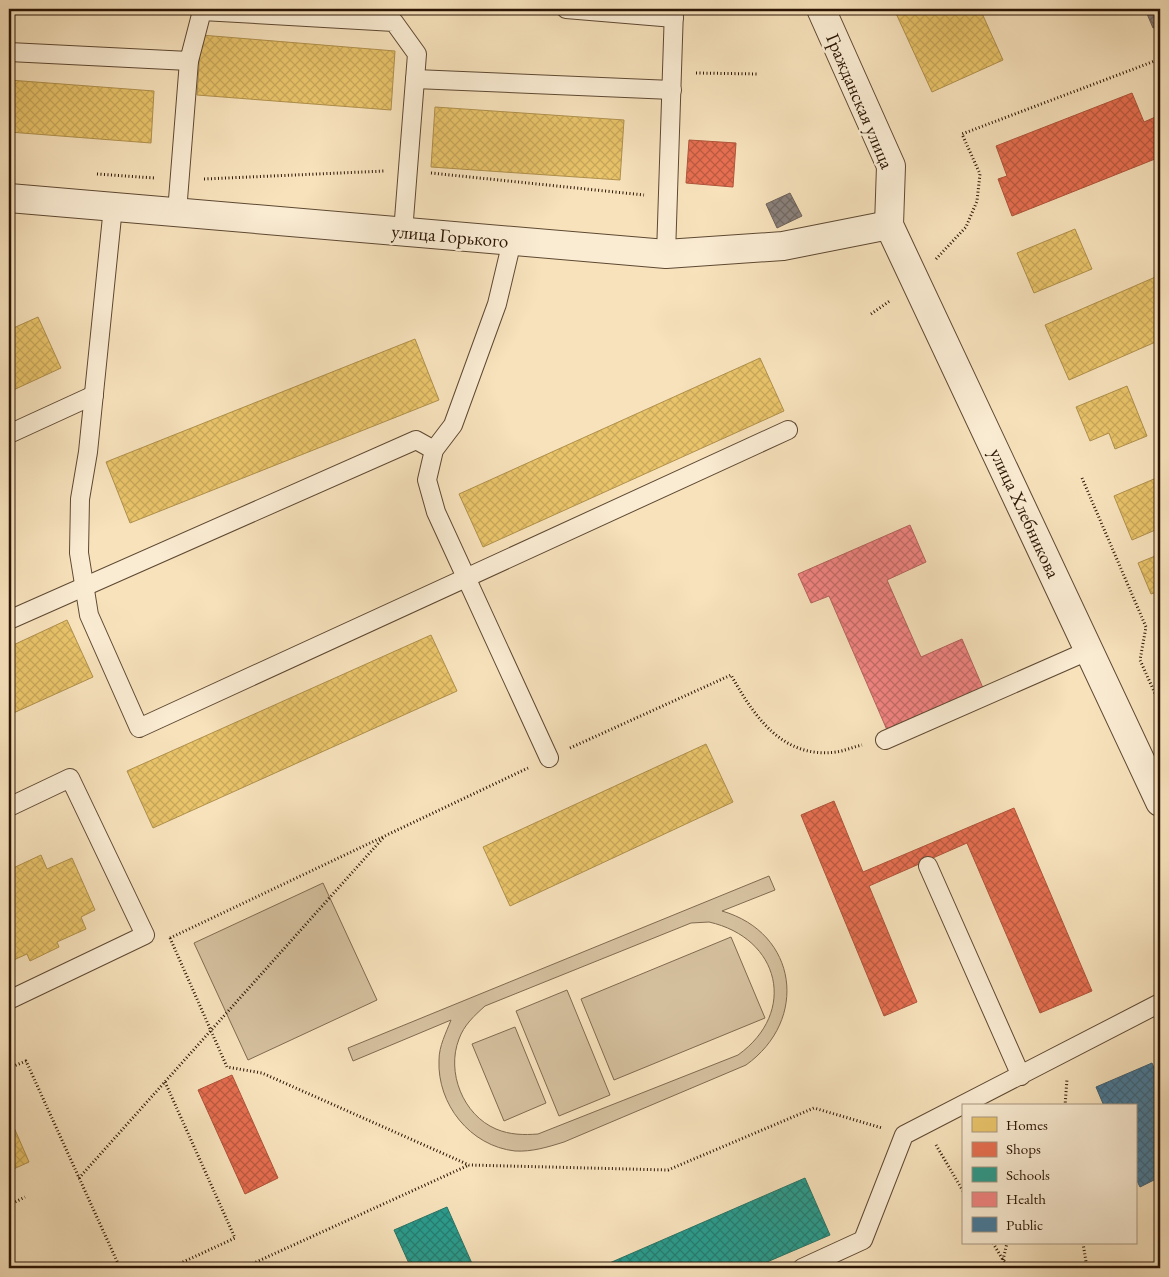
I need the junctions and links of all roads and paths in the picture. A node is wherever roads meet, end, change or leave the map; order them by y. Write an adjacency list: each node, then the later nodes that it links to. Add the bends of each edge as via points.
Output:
1 (566, 9): 4 (lane)
2 (821, 9): 19 (street, Гражданская улица, via 891,166)
3 (203, 10): 5 (lane); 8 (lane)
4 (674, 13): 11 (lane)
5 (361, 14): 10 (lane, via 394,22 417,54)
6 (9, 52): 8 (lane)
7 (1160, 59): 23 (path, via 962,134 980,174 977,201 966,227)
8 (189, 61): 14 (lane)
9 (758, 74): 11 (path)
10 (415, 79): 11 (lane); 12 (lane)
11 (672, 81): 15 (lane)
12 (408, 170): 14 (path); 15 (path); 20 (lane)
13 (94, 174): 14 (path)
14 (179, 180): 18 (lane)
15 (668, 197): 22 (lane)
16 (9, 198): 17 (street, улица Горького)
17 (113, 207): 18 (street, улица Горького); 25 (lane)
18 (177, 212): 20 (street, улица Горького)
19 (889, 225): 22 (street, улица Горького, via 783,246); 23 (street, улица Хлебникова)
20 (403, 232): 21 (street, улица Горького)
21 (512, 241): 22 (street, улица Горького); 28 (lane, via 497,304 453,425)
22 (666, 254)
23 (916, 282): 24 (path); 33 (street, улица Хлебникова)
24 (872, 314)
25 (94, 395): 27 (lane); 31 (lane, via 80,499 78,553)
26 (788, 430): 30 (lane)
27 (9, 434)
28 (434, 450): 30 (lane, via 427,480 436,512); 31 (lane, via 416,440)
29 (1082, 478): 34 (path, via 1146,626 1140,660)
30 (467, 579): 31 (lane, via 139,728 89,615); 36 (lane)
31 (84, 585): 32 (lane)
32 (9, 620)
33 (1090, 650): 35 (lane); 37 (street, улица Хлебникова)
34 (1160, 700)
35 (885, 740): 36 (path, via 835,752 803,750 770,732 749,708 731,676)
36 (549, 758): 39 (path)
37 (1160, 802)
38 (9, 807): 41 (lane, via 70,778)
39 (385, 836): 42 (path); 45 (path)
40 (928, 866): 47 (lane)
41 (145, 935): 42 (path); 43 (lane)
42 (170, 938): 45 (path)
43 (9, 1000)
44 (1160, 1003): 47 (lane)
45 (210, 1031): 48 (path); 53 (path, via 226,1067 262,1073)
46 (9, 1068): 54 (path, via 26,1061)
47 (1021, 1076): 49 (lane)
48 (165, 1082): 54 (path); 63 (path, via 235,1238)
49 (966, 1104)
50 (962, 1106): 51 (lane)
51 (924, 1125): 52 (lane); 55 (path)
52 (904, 1135): 53 (path, via 814,1108 668,1170); 65 (lane, via 863,1240)
53 (469, 1164): 64 (path)
54 (79, 1178): 62 (path)
55 (962, 1189)
56 (25, 1198): 57 (path)
57 (9, 1205)
58 (994, 1244): 61 (path)
59 (1007, 1244): 61 (path)
60 (1083, 1244): 67 (path)
61 (1003, 1260): 66 (path)
62 (120, 1268)
63 (170, 1268)
64 (243, 1268)
65 (802, 1268)
66 (1012, 1268)
67 (1087, 1268)

